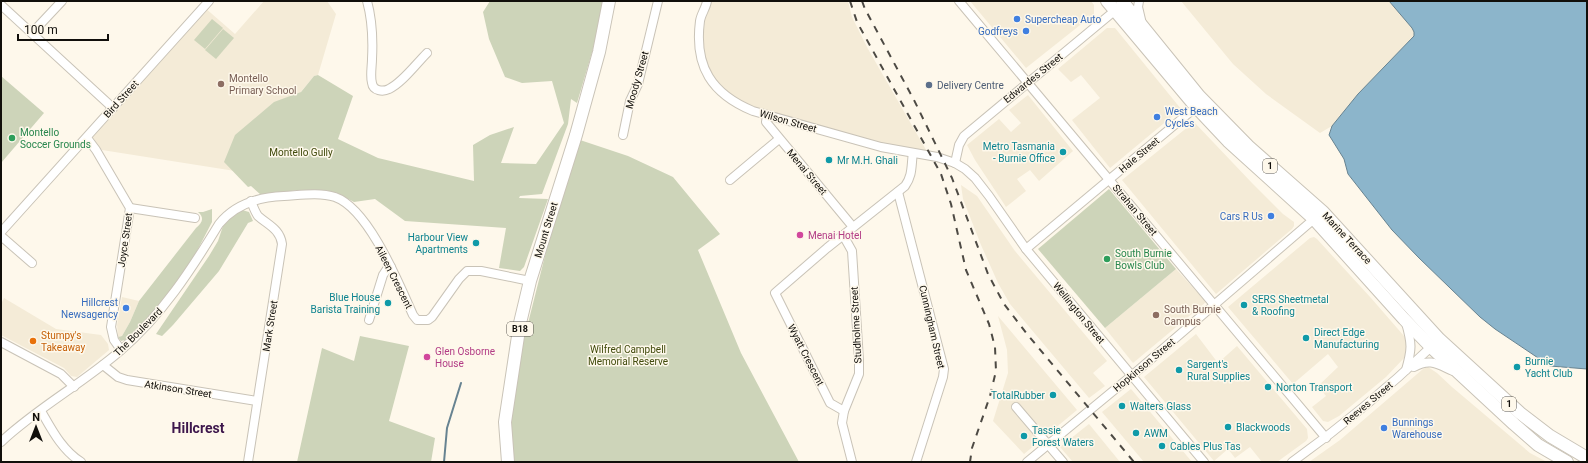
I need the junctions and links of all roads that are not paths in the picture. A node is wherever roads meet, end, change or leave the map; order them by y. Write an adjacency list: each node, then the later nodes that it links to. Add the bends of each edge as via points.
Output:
1 (62, 1): 12 (street)
2 (209, 1): 16 (street, Bird Street)
3 (367, 1): 13 (street, via 372,40 372,84 376,89 381,91 397,84)
4 (609, 1): 37 (highway, Mount Street / B18, via 599,52 580,120)
5 (658, 1): 18 (street, Moody Street)
6 (707, 1): 17 (street, Wilson Street, via 701,19 699,42 701,58 709,77 717,89 732,101)
7 (959, 1): 14 (street, Strahan Street)
8 (1139, 1): 11 (street)
9 (1119, 3): 11 (highway, Marine Terrace / 1); 14 (street, Edwardes Street); 15 (highway, Marine Terrace / 1)
10 (1, 5): 12 (street)
11 (1143, 28): 42 (highway, Marine Terrace / 1, via 1199,96 1248,146 1323,212)
12 (32, 33): 16 (street)
13 (427, 53)
14 (1028, 82): 22 (street, Edwardes Street, via 964,136); 24 (street, Strahan Street)
15 (1196, 107): 24 (street, Hale Street); 29 (highway, Marine Terrace / 1, via 1228,141)
16 (113, 108): 19 (street, Bird Street)
17 (767, 115): 20 (street, Menai Street, via 766,122); 21 (street, Wilson Street, via 862,143)
18 (623, 135)
19 (86, 138): 27 (street, Joyce Street, via 96,150); 31 (street, Bird Street)
20 (779, 139): 23 (street); 30 (street, Menai Street)
21 (913, 153): 22 (street, Wilson Street); 25 (street, via 910,179)
22 (955, 163): 34 (street, Wellington Street, via 975,178)
23 (730, 180)
24 (1110, 180): 34 (street, Hale Street); 38 (street, Strahan Street)
25 (898, 192): 30 (street); 61 (street, Cunningham Street, via 944,369)
26 (251, 201): 36 (street, Aileen Crescent, via 314,194 337,198 355,211); 43 (street, The Boulevard, via 225,217 160,311); 49 (street, Mark Street, via 257,214 278,232 282,244)
27 (130, 208): 28 (street); 43 (street, Joyce Street, via 111,327 114,340)
28 (195, 218)
29 (1314, 219): 38 (street, Hopkinson Street); 39 (highway, Marine Terrace / 1)
30 (853, 227): 32 (street)
31 (1, 232)
32 (843, 235): 52 (street, Studholme Street, via 852,251 859,360 859,374); 52 (street, Wyatt Crescent, via 775,293 830,403)
33 (1, 236): 35 (street)
34 (1026, 249): 47 (street, Wellington Street)
35 (32, 263)
36 (391, 267): 37 (street, Aileen Crescent, via 413,315 417,320 423,321 432,317 467,271 481,271); 40 (street, via 383,275)
37 (530, 281): 59 (highway, Mount Street / B18, via 520,323 506,422)
38 (1215, 305): 47 (street, Hopkinson Street); 53 (street, Strahan Street)
39 (1404, 319): 42 (highway, Marine Terrace / 1); 45 (street, via 1411,341)
40 (370, 320)
41 (1, 342): 48 (street, via 61,374)
42 (1435, 343): 45 (street, Reeves Street); 46 (highway, Marine Terrace / 1); 56 (highway, Marine Terrace / 1, via 1550,436)
43 (121, 350): 44 (street, The Boulevard)
44 (103, 365): 48 (street, The Boulevard); 49 (street, Atkinson Street, via 118,377 128,380)
45 (1406, 371): 46 (street, via 1423,362 1430,362); 53 (street, Reeves Street)
46 (1458, 373): 66 (highway, Marine Terrace / 1, via 1533,441)
47 (1131, 376): 55 (street, Hopkinson Street); 64 (street, Wellington Street)
48 (74, 387): 51 (street, The Boulevard)
49 (258, 401): 58 (street, Mark Street)
50 (1016, 407): 55 (street)
51 (41, 411): 54 (street, The Boulevard); 57 (street, via 59,441)
52 (844, 411): 60 (street, Studholme Street, via 842,423)
53 (1326, 438): 65 (street, Reeves Street)
54 (1, 442)
55 (1049, 444): 62 (street, Hopkinson Street); 63 (street)
56 (1587, 458)
57 (81, 462)
58 (248, 462)
59 (508, 462)
60 (852, 462)
61 (916, 462)
62 (1027, 462)
63 (1063, 462)
64 (1204, 462)
65 (1292, 462)
66 (1567, 462)

